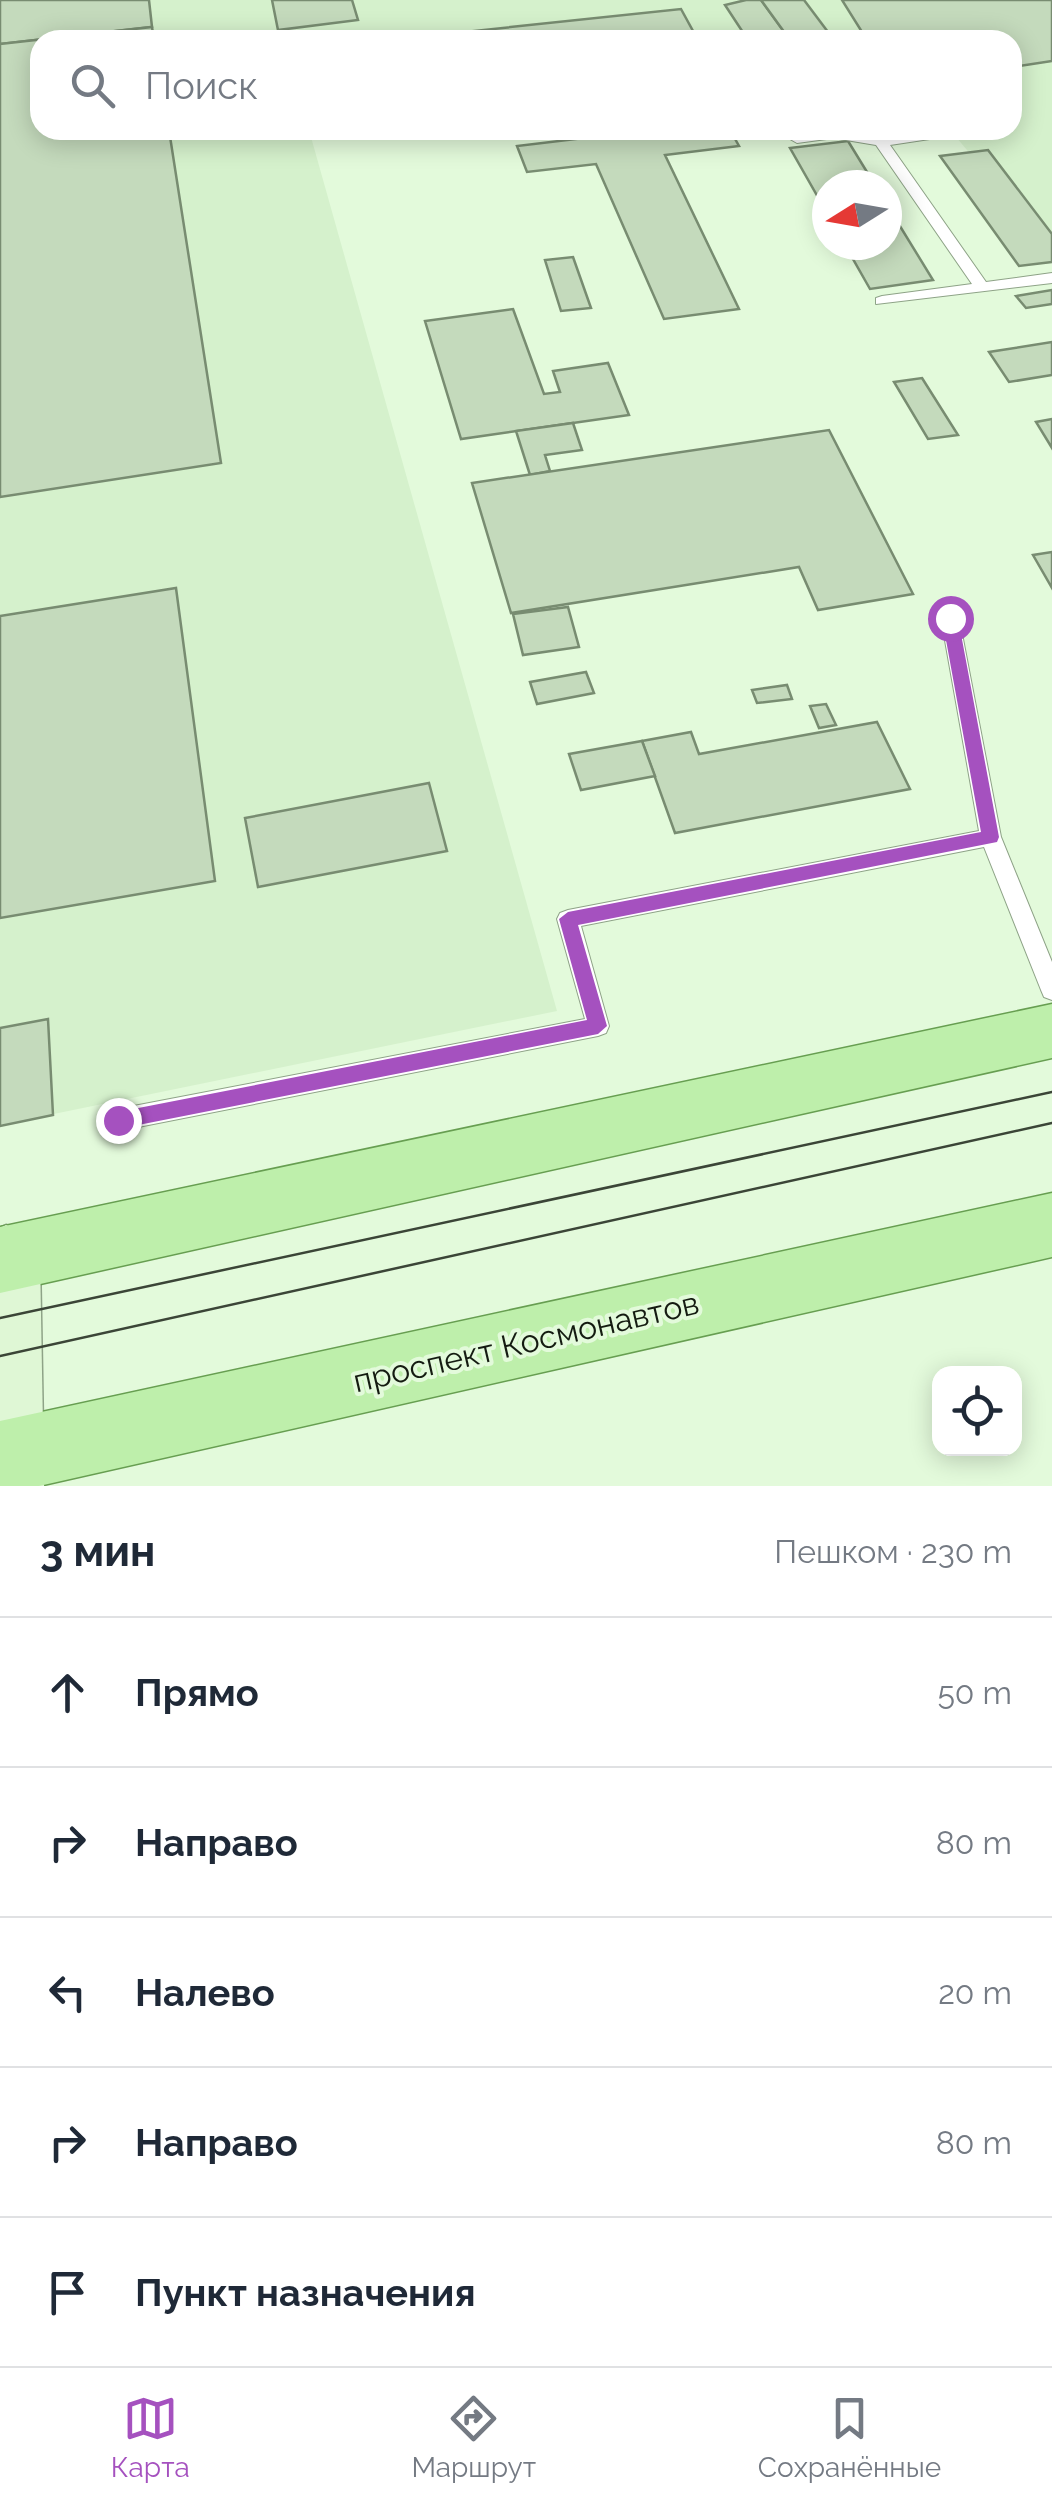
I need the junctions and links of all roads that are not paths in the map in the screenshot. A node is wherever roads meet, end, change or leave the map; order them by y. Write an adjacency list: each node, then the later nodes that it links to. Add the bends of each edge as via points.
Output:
1 (870, 140): 3 (lane)
2 (896, 140): 3 (lane)
3 (882, 142): 5 (lane)
4 (1052, 278): 5 (lane)
5 (982, 288): 6 (lane)
6 (882, 302)
7 (950, 618): 8 (lane)
8 (990, 837): 9 (lane); 11 (lane, via 568,919 598,1026)
9 (1052, 990)
10 (1052, 1031): 13 (main road)
11 (118, 1120)
12 (1052, 1225): 14 (main road, проспект Космонавтов)
13 (3, 1259): 14 (street)
14 (4, 1467)

